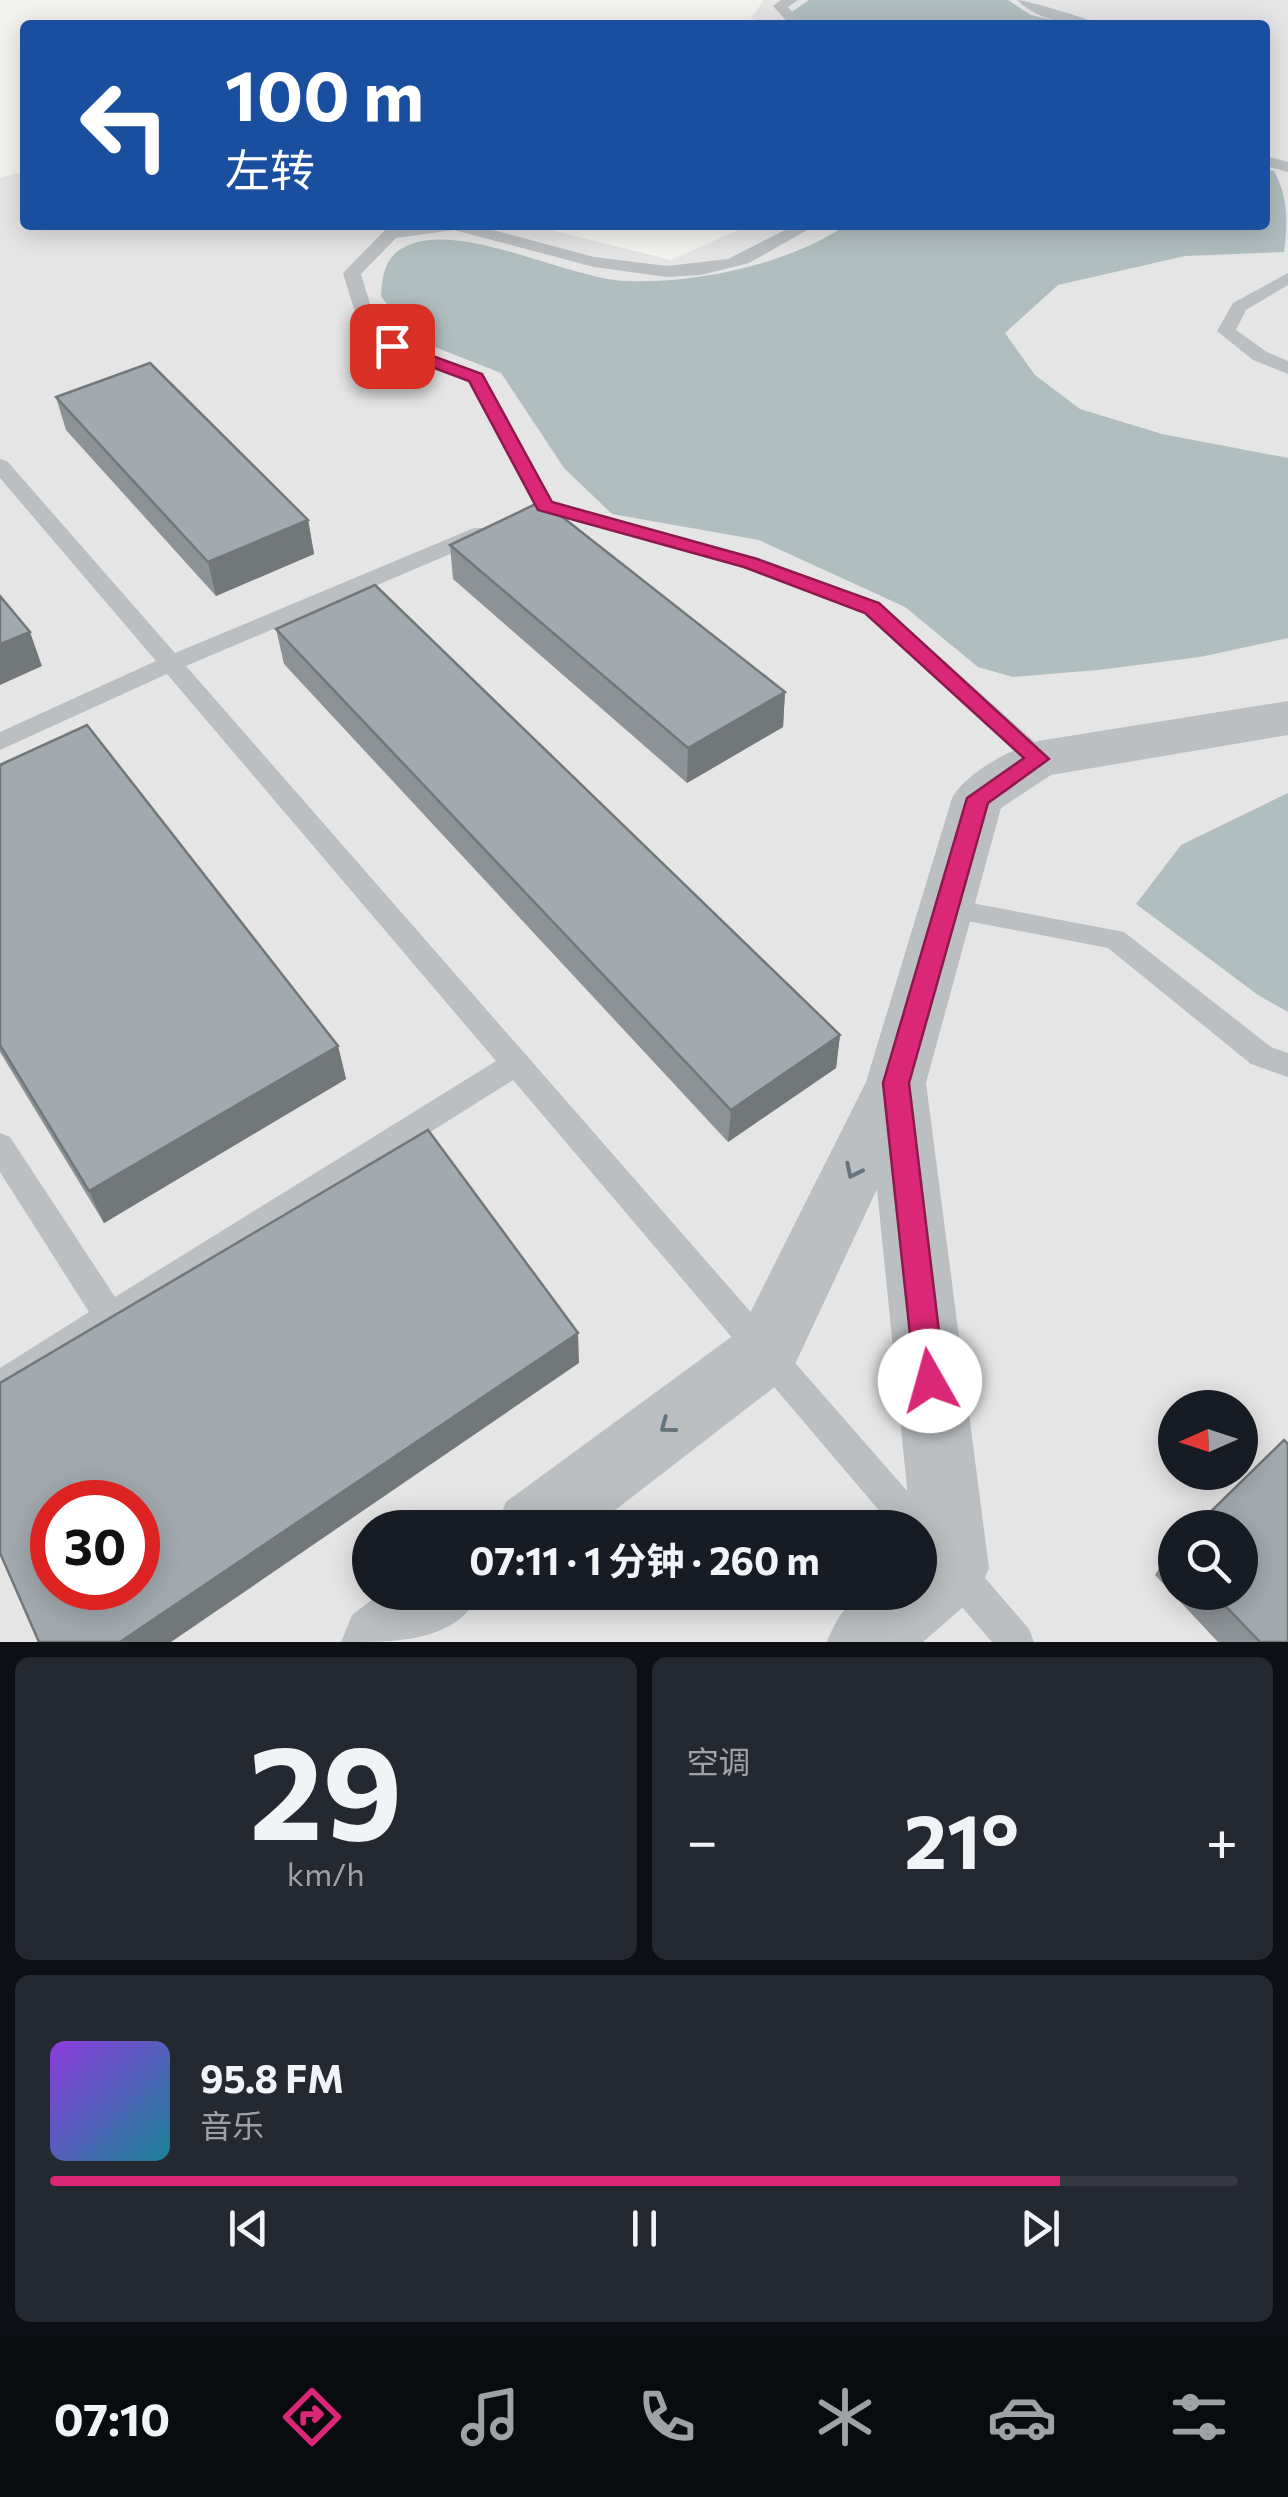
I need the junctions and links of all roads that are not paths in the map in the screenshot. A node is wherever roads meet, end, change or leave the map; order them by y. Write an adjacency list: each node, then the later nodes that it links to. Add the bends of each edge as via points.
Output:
1 (791, 0): 3 (lane, via 780,6)
2 (1024, 0): 4 (lane, via 1042,13)
3 (792, 20)
4 (1072, 20)
5 (418, 230): 11 (lane, via 390,234 352,273 368,322 392,346 476,378)
6 (473, 230): 7 (lane, via 629,270 732,263)
7 (798, 230)
8 (1288, 278): 9 (lane, via 1239,307 1226,331)
9 (1288, 368)
10 (0, 465): 12 (lane)
11 (527, 514): 12 (lane); 15 (lane, via 750,563 872,608)
12 (172, 663): 14 (lane); 17 (lane)
13 (1288, 718): 15 (street)
14 (0, 742)
15 (1038, 759): 16 (street, via 978,798)
16 (946, 908): 18 (lane, via 1114,939 1261,1056); 19 (street)
17 (516, 1063): 21 (lane); 22 (lane)
18 (1288, 1065)
19 (896, 1083): 22 (street, one-way to 22); 26 (street)
20 (0, 1146): 21 (lane)
21 (110, 1317): 23 (lane)
22 (766, 1352): 24 (street, one-way to 24); 25 (lane)
23 (0, 1386)
24 (556, 1510)
25 (902, 1510)
26 (928, 1510)
27 (937, 1550): 32 (lane)
28 (421, 1610): 30 (street)
29 (886, 1610): 31 (street)
30 (379, 1642)
31 (865, 1642)
32 (1016, 1642)

